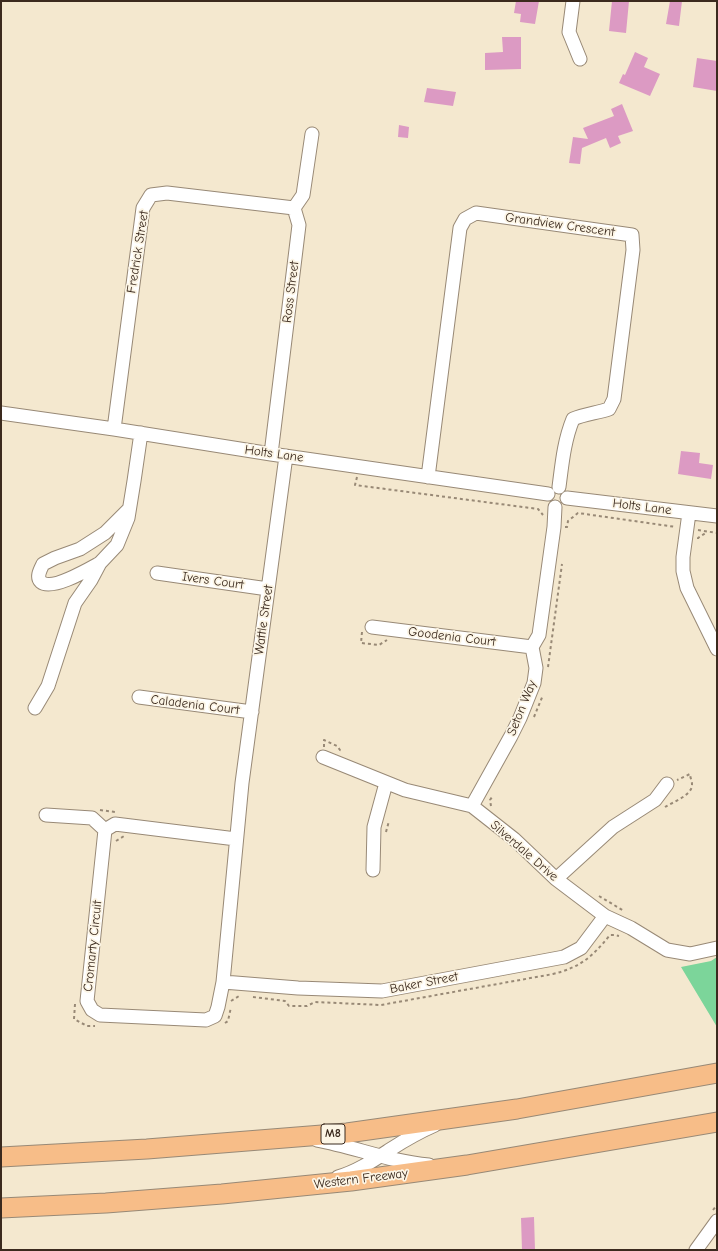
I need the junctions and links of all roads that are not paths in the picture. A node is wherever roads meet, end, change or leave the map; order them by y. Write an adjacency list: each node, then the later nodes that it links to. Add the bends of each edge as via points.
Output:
1 (573, 1): 2 (street, via 570,32)
2 (580, 59)
3 (312, 134): 4 (street, via 303,195)
4 (294, 208): 6 (street, Fredrick Street, via 167,193 151,195 143,208); 8 (street, Ross Street, via 299,225)
5 (1, 413): 6 (street, Holts Lane)
6 (114, 429): 7 (street, Holts Lane)
7 (140, 433): 8 (street, Holts Lane); 12 (street)
8 (272, 454): 9 (street, Holts Lane)
9 (286, 456): 10 (street, Holts Lane); 17 (street, Wattle Street)
10 (428, 476): 11 (street, Holts Lane); 11 (street, Grandview Crescent, via 460,228 465,219 476,213 632,235 633,250 614,399 609,409 572,419 563,454)
11 (558, 493): 13 (street, Holts Lane); 19 (street, via 565,504 555,507 539,635)
12 (130, 509): 15 (street, via 117,545); 15 (street, via 105,533 80,549 42,564 38,576 46,585 54,584)
13 (689, 513): 14 (street, Holts Lane); 20 (street, via 683,571 687,588)
14 (717, 516)
15 (100, 563): 22 (street, via 75,602 48,686)
16 (157, 573): 17 (street, Ivers Court)
17 (268, 589): 23 (street, Wattle Street)
18 (372, 627): 19 (street, Goodenia Court)
19 (532, 647): 28 (street, Seton Way, via 536,668 534,683 514,730)
20 (717, 649)
21 (139, 697): 23 (street, Caladenia Court)
22 (34, 708)
23 (252, 712): 25 (street, Wattle Street)
24 (324, 757): 26 (street, Silverdale Drive)
25 (242, 783): 31 (street, Cromarty Circuit)
26 (386, 783): 28 (street, Silverdale Drive); 32 (street, via 374,828)
27 (667, 784): 33 (street, via 655,800 612,827)
28 (472, 806): 33 (street, Silverdale Drive, via 514,839)
29 (46, 815): 30 (street, via 92,818)
30 (105, 835): 31 (street, via 115,824); 36 (street, Cromarty Circuit, via 87,1001 92,1010 100,1015 206,1020 215,1016)
31 (236, 839): 36 (street, Cromarty Circuit)
32 (373, 870)
33 (556, 878): 34 (street, Silverdale Drive)
34 (605, 916): 35 (street, Silverdale Drive, via 667,950 690,954); 36 (street, Baker Street, via 582,948 564,957 382,991)
35 (717, 948)
36 (223, 982)
37 (717, 1073): 38 (highway, M8, via 517,1109)
38 (449, 1118): 40 (highway, M8, via 347,1133); 41 (street, via 415,1134)
39 (717, 1122): 43 (highway, Western Freeway)
40 (298, 1137): 41 (street); 42 (highway, M8, via 147,1149)
41 (381, 1155): 43 (street, via 416,1164); 44 (street, via 362,1168)
42 (1, 1156)
43 (454, 1167): 44 (highway, Western Freeway)
44 (309, 1185): 45 (highway, Western Freeway, via 106,1203)
45 (1, 1208)
46 (717, 1221): 47 (street)
47 (696, 1250)

